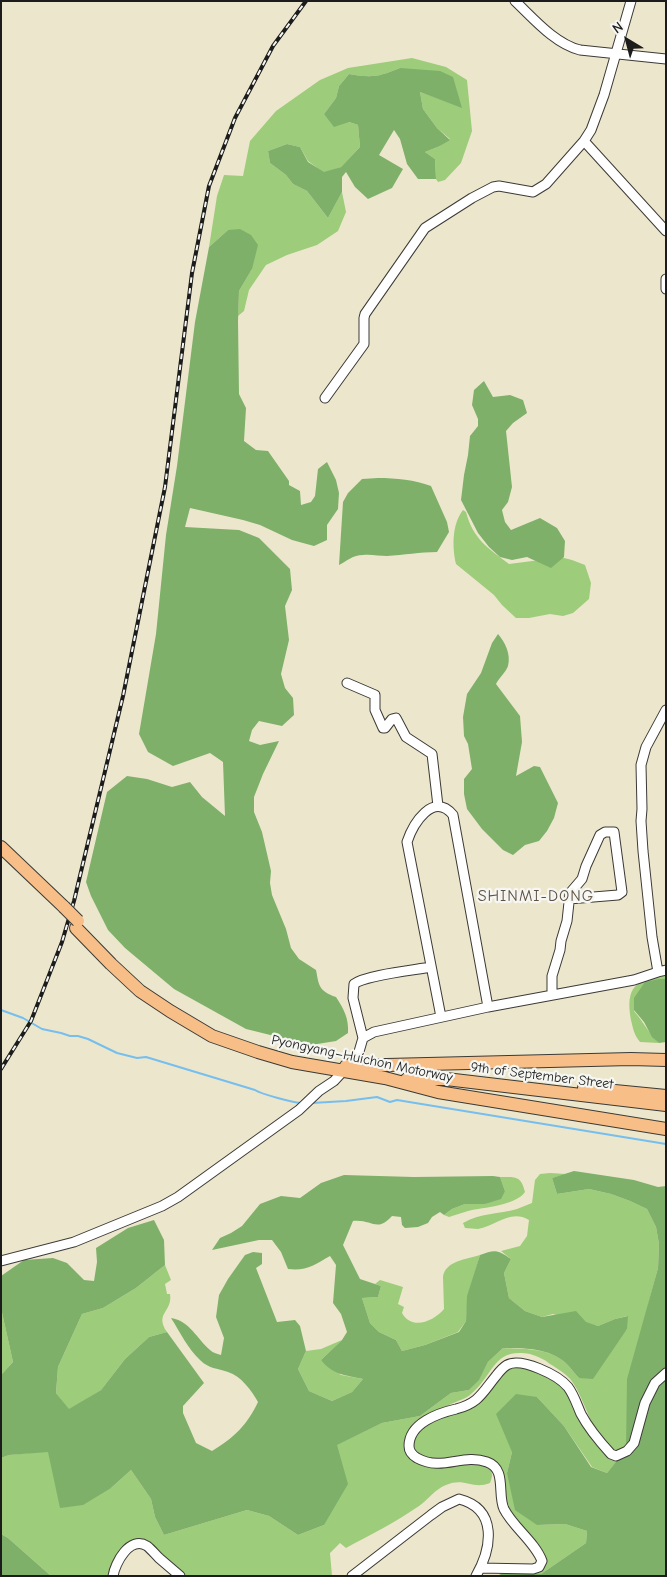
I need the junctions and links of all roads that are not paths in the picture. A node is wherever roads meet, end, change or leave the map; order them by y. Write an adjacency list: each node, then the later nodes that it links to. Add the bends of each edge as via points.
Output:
1 (515, 1): 3 (street, via 571,48)
2 (631, 1): 3 (street)
3 (615, 54): 4 (street); 5 (street, via 604,95)
4 (666, 60)
5 (584, 141): 6 (street); 9 (street, via 539,189 528,192 493,187 425,228 365,314 364,344)
6 (666, 231)
7 (666, 279): 8 (street)
8 (666, 289)
9 (324, 398)
10 (347, 683): 12 (street, via 375,695 375,710 383,728 396,718 406,737 432,754)
11 (666, 710): 18 (street, via 646,747 641,771 643,852 652,937)
12 (438, 806): 17 (street, via 421,816 407,842); 20 (street, via 448,809 453,815)
13 (1, 847): 16 (highway, Pyongyang–Huichon Motorway)
14 (1, 855): 16 (highway, Pyongyang–Huichon Motorway)
15 (569, 899): 15 (street, via 622,892 614,832 600,835 582,879); 19 (street, via 568,921 552,976)
16 (62, 910): 25 (highway, Pyongyang–Huichon Motorway, bridge, via 141,983 207,1026 280,1052)
17 (431, 968): 21 (street); 22 (street, via 368,978 354,984 353,998)
18 (662, 971): 19 (street, via 634,980)
19 (552, 995): 20 (street)
20 (488, 1007): 21 (street)
21 (441, 1017): 22 (street, via 386,1028)
22 (363, 1038): 25 (street, via 358,1055)
23 (666, 1060): 24 (highway, Pyongyang–Huichon Motorway)
24 (389, 1065): 25 (highway, Pyongyang–Huichon Motorway); 27 (highway, 9th of September Street)
25 (345, 1069): 26 (highway, Pyongyang–Huichon Motorway); 30 (street, via 299,1110 162,1206 74,1242)
26 (385, 1078): 28 (highway, 9th of September Street, via 446,1080); 29 (highway, Pyongyang–Huichon Motorway, via 438,1092)
27 (666, 1096)
28 (666, 1105)
29 (666, 1129)
30 (1, 1261)
31 (666, 1373): 32 (street, via 655,1383 645,1402 634,1443 616,1456 587,1424 566,1385 541,1369 518,1363 500,1370 469,1405 438,1414 419,1426 409,1444 410,1451 421,1460 430,1464 478,1460 493,1464 502,1484 504,1508 542,1561 533,1569)
32 (478, 1572): 35 (street, via 489,1539 486,1521 475,1506 459,1499 436,1511)
33 (113, 1576): 34 (street, via 114,1567 125,1551 141,1544)
34 (180, 1576)
35 (352, 1576)

